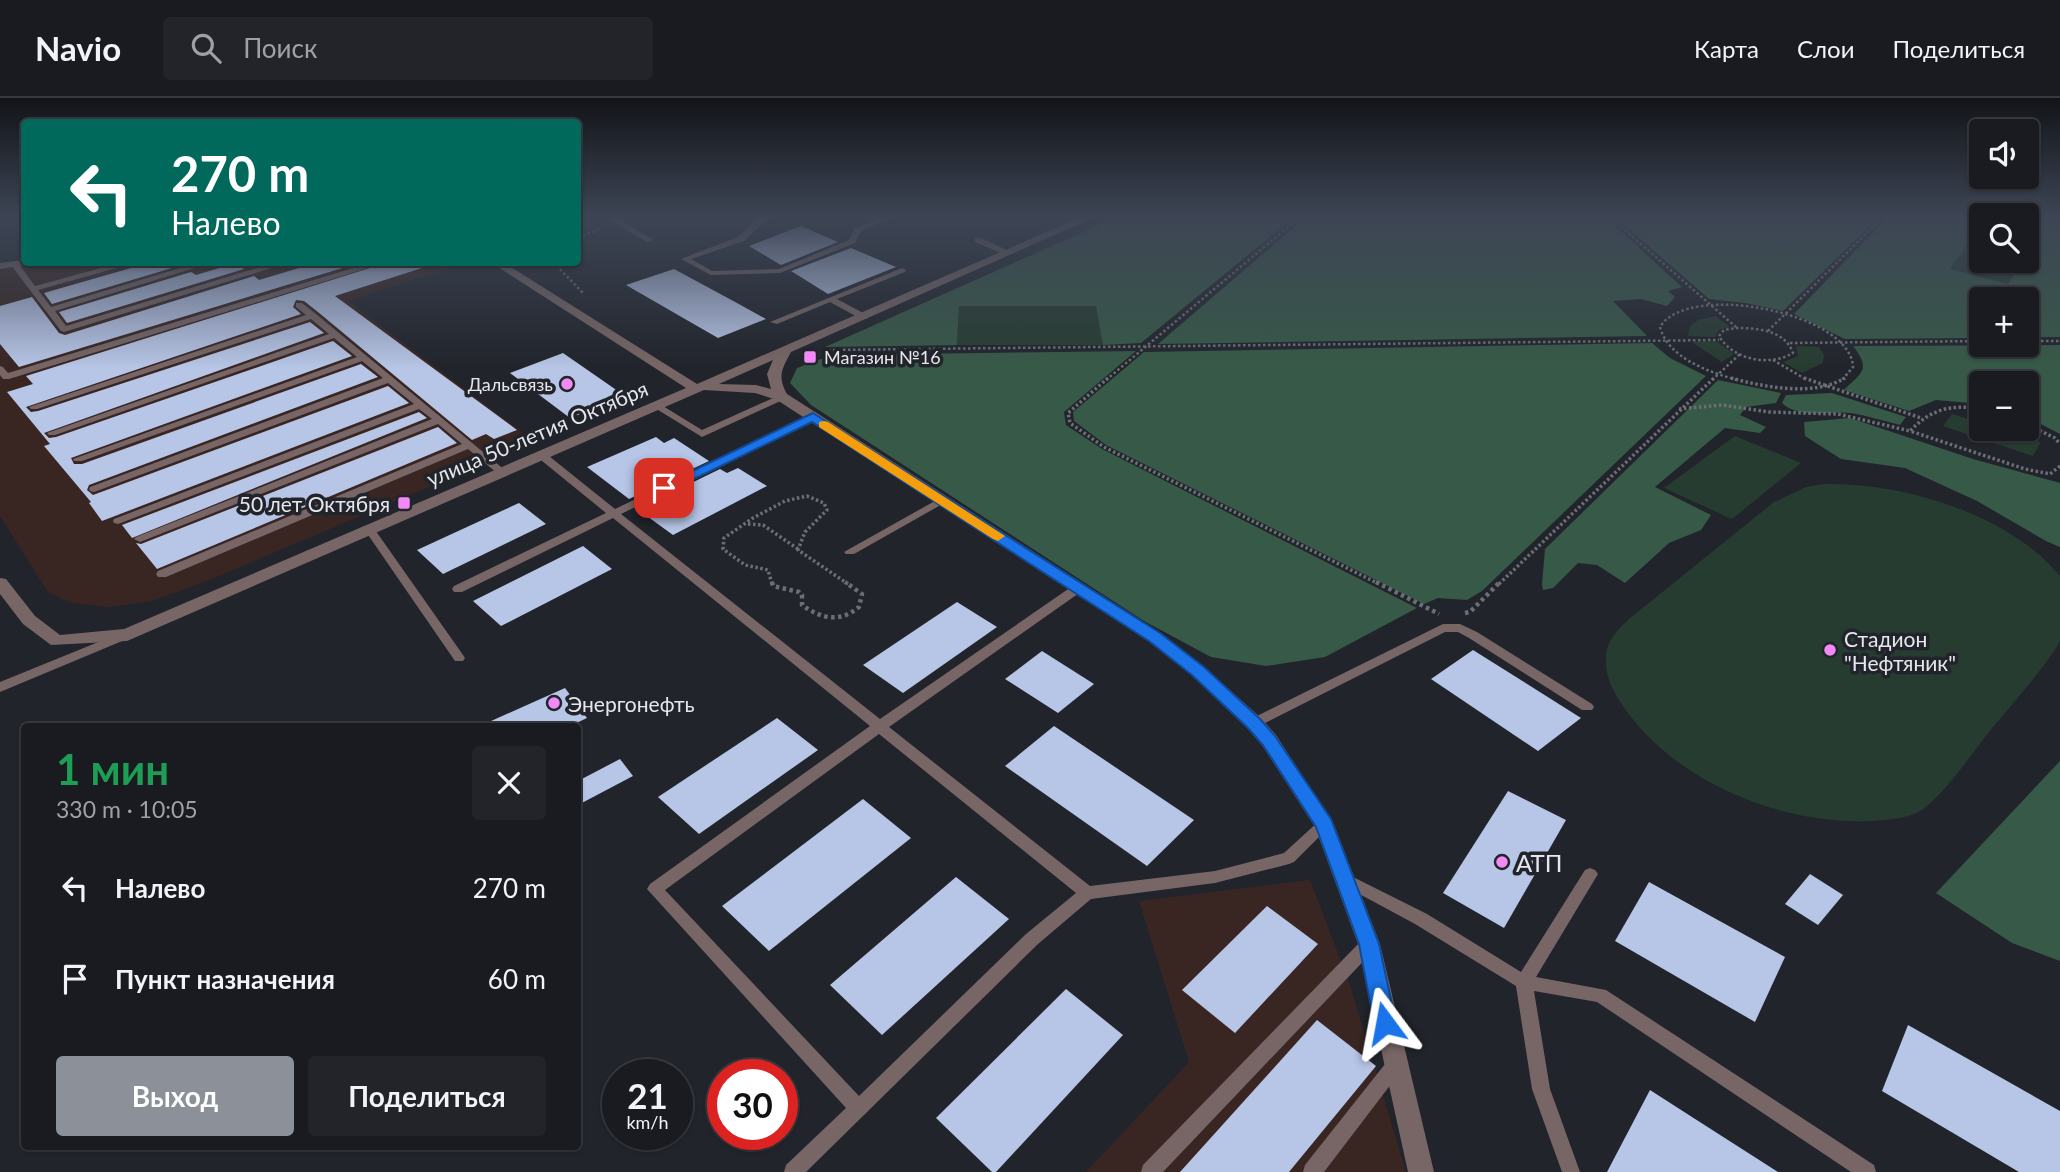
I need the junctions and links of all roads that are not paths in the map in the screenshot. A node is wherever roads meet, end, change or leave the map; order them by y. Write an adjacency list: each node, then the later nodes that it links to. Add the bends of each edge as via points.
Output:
1 (17, 267): 11 (lane)
2 (115, 267): 11 (lane)
3 (193, 267): 14 (lane)
4 (270, 267): 14 (lane, via 64,329)
5 (366, 267): 21 (lane, via 6,377)
6 (503, 267): 23 (street)
7 (700, 267): 8 (lane, via 711,273)
8 (790, 267)
9 (977, 267): 16 (street, улица 50-летия Октября)
10 (902, 270): 12 (lane)
11 (33, 289): 14 (lane)
12 (830, 299): 16 (lane); 17 (lane)
13 (299, 305): 15 (lane)
14 (50, 310)
15 (313, 316): 18 (lane); 27 (lane)
16 (864, 317): 19 (street, улица 50-летия Октября)
17 (774, 322)
18 (336, 335): 20 (lane); 30 (lane)
19 (785, 353): 23 (street, улица 50-летия Октября); 24 (street, via 774,366 772,381)
20 (363, 358): 22 (lane); 33 (lane)
21 (0, 369)
22 (389, 379): 25 (lane); 35 (lane)
23 (695, 388): 24 (street, via 743,388); 26 (street, улица 50-летия Октября)
24 (782, 397): 26 (lane, via 702,434); 28 (street)
25 (420, 405): 29 (lane); 38 (lane)
26 (655, 405): 32 (street, улица 50-летия Октября)
27 (34, 407)
28 (813, 417): 36 (street); 37 (lane)
29 (439, 420): 31 (lane); 40 (lane)
30 (52, 433)
31 (469, 445): 34 (lane); 42 (lane)
32 (540, 454): 34 (street, улица 50-летия Октября); 37 (lane)
33 (78, 459)
34 (500, 471): 39 (street, улица 50-летия Октября)
35 (94, 489)
36 (942, 500): 41 (lane); 44 (street)
37 (614, 512): 45 (lane); 51 (lane)
38 (118, 521)
39 (369, 529): 46 (street, улица 50-летия Октября); 47 (lane)
40 (140, 539)
41 (850, 552)
42 (162, 573)
43 (0, 583): 46 (street, via 29,621 57,641)
44 (1078, 588): 50 (street, via 1154,637); 51 (lane)
45 (458, 589)
46 (127, 635): 48 (lane, улица 50-летия Октября)
47 (459, 658)
48 (0, 687)
49 (1587, 707): 50 (lane, via 1473,635 1460,628 1443,628)
50 (1254, 723): 52 (street)
51 (880, 726): 55 (lane); 59 (lane, via 655,889)
52 (1324, 825): 54 (street); 55 (lane, via 1289,858 1215,877)
53 (1590, 874): 57 (lane)
54 (1343, 878): 56 (street); 57 (lane)
55 (1087, 893): 59 (lane, via 1032,939)
56 (1369, 944): 58 (street); 61 (lane)
57 (1524, 982): 64 (lane, via 1541,1089); 65 (lane, via 1600,995)
58 (1395, 1065): 62 (lane); 63 (street)
59 (858, 1108): 60 (lane)
60 (793, 1172)
61 (1150, 1172)
62 (1312, 1172)
63 (1421, 1172)
64 (1572, 1172)
65 (1867, 1172)

